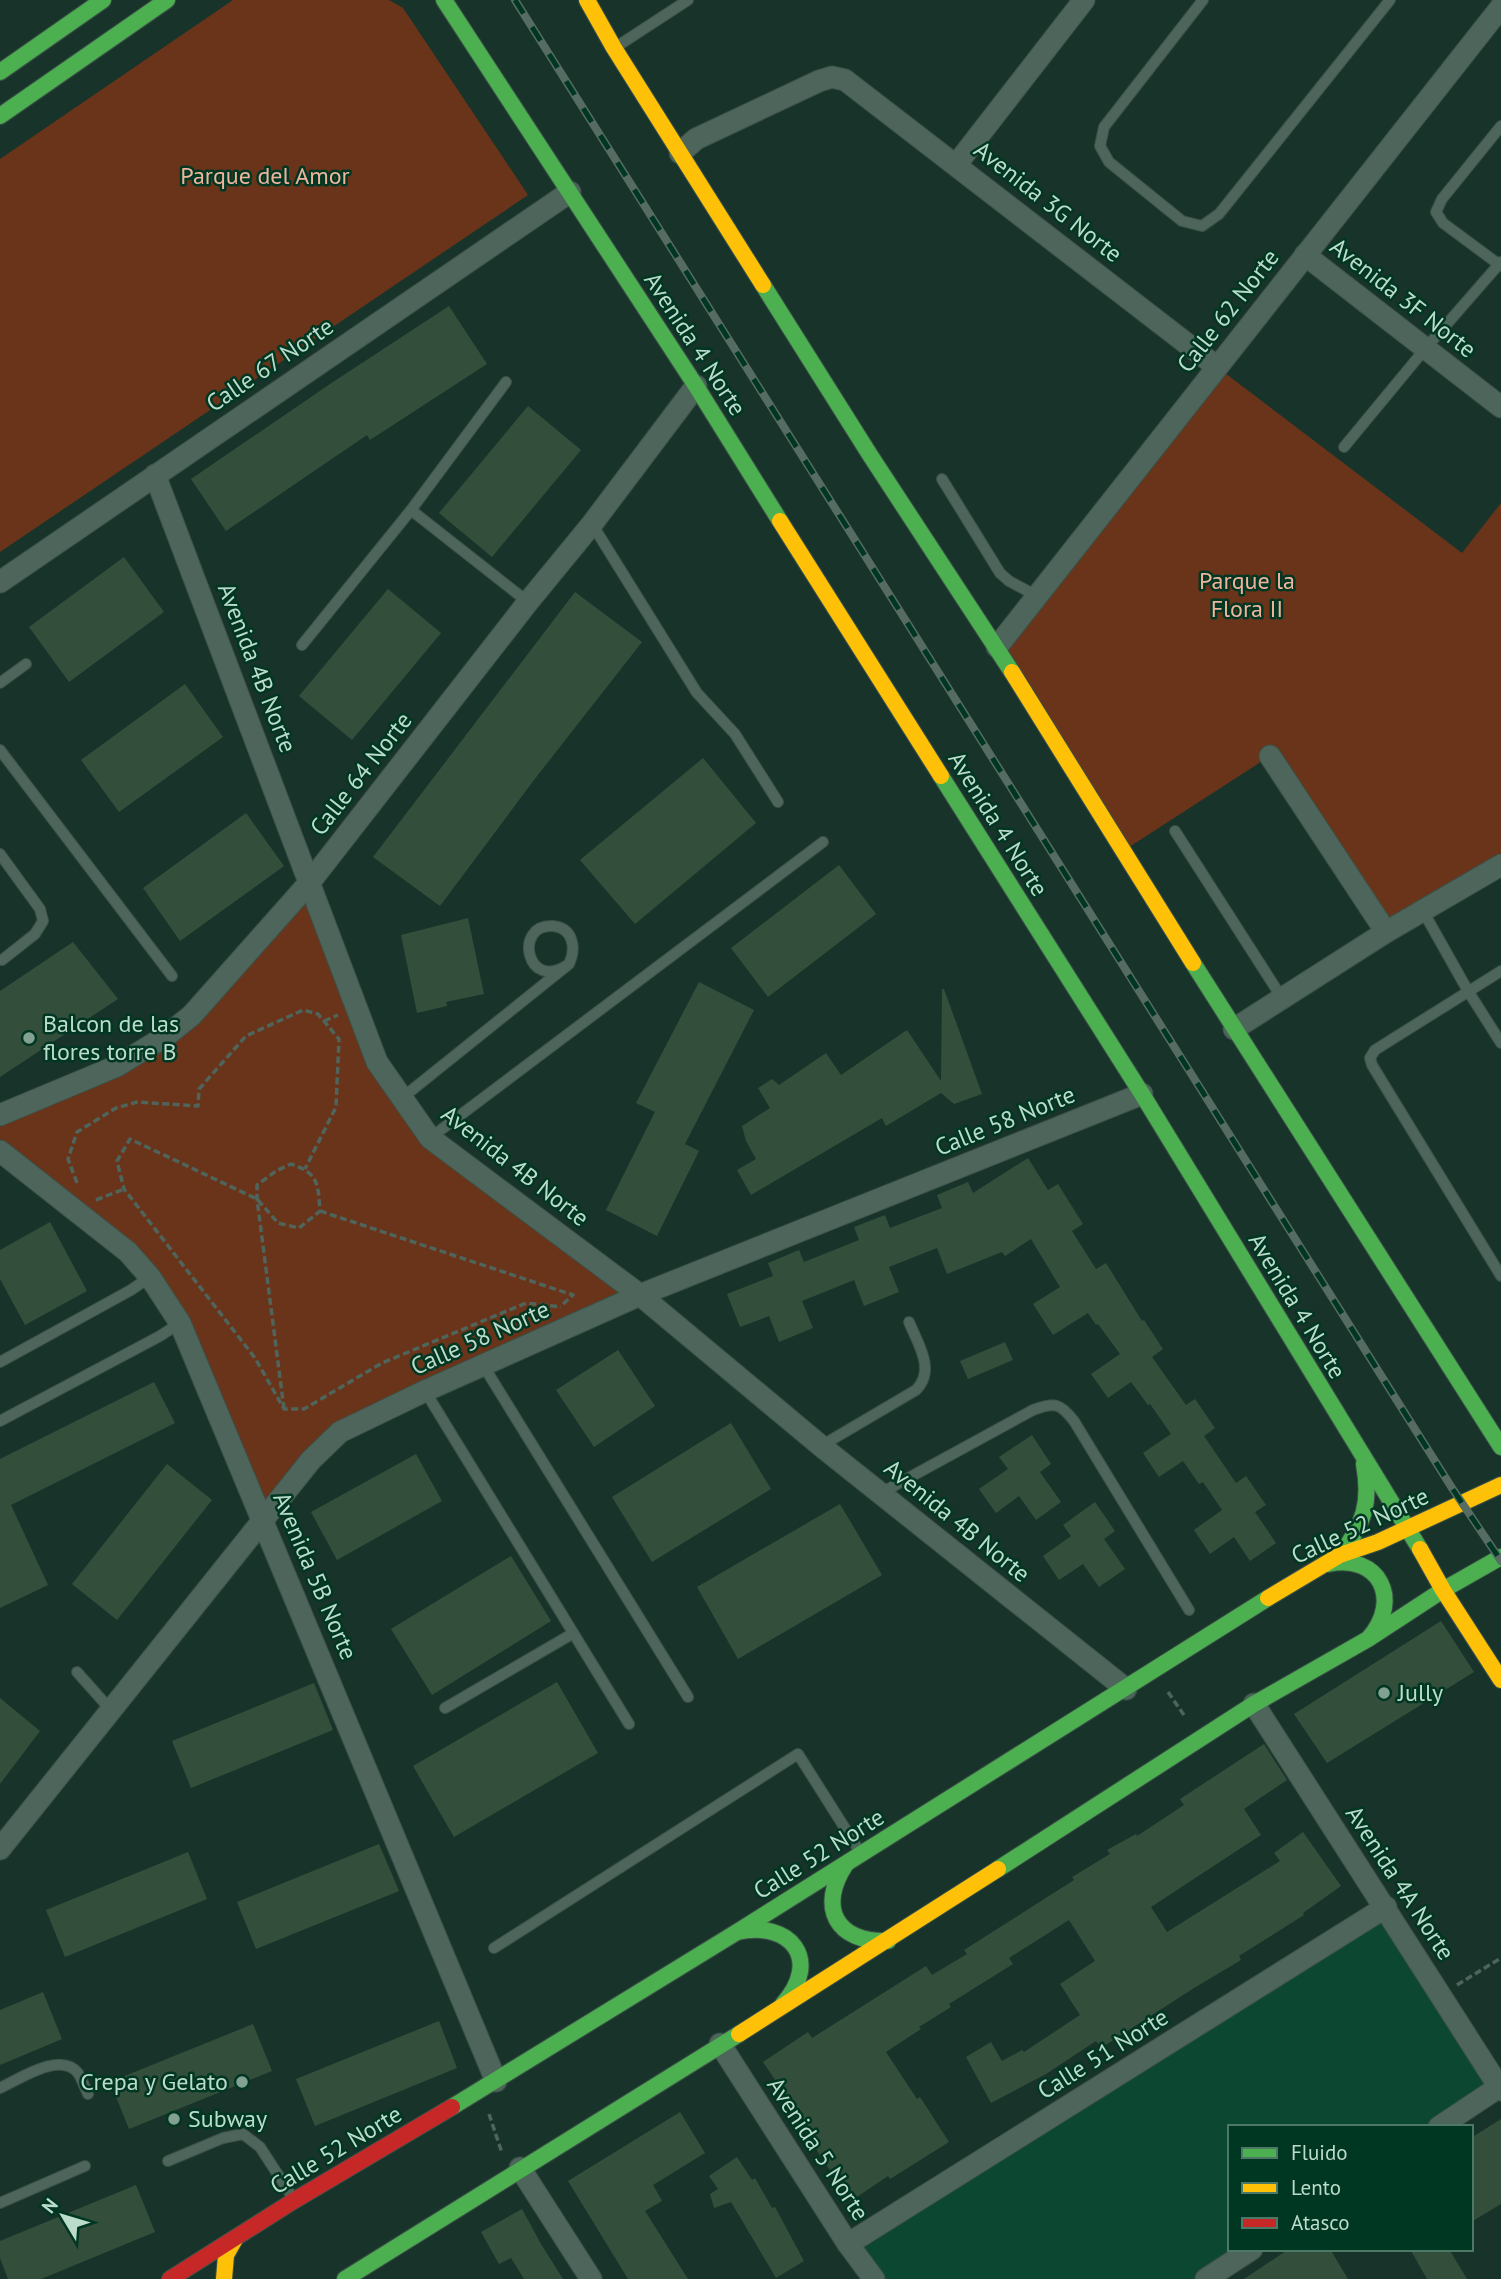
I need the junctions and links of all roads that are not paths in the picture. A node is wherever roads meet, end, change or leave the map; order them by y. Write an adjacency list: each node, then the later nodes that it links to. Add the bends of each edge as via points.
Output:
1 (103, 0): 11 (main road)
2 (167, 0): 12 (main road)
3 (444, 0): 16 (main road, Avenida 4 Norte)
4 (587, 0): 10 (main road)
5 (688, 0): 10 (lane)
6 (1084, 0): 15 (street)
7 (1203, 0): 8 (lane, via 1104,127 1100,145 1109,162 1182,221 1202,226 1219,214)
8 (1390, 0)
9 (1501, 7): 17 (street, Calle 62 Norte)
10 (614, 48): 14 (main road)
11 (0, 72)
12 (0, 116)
13 (1501, 126): 18 (lane, via 1436,212 1443,223)
14 (680, 153): 15 (street, Avenida 3G Norte, via 696,139 832,77 845,80); 33 (main road)
15 (957, 164): 20 (street, Avenida 3G Norte)
16 (570, 192): 22 (main road, Avenida 4 Norte); 25 (street, Calle 67 Norte)
17 (1305, 255): 19 (street, Avenida 3F Norte); 20 (street, Calle 62 Norte)
18 (1500, 264): 19 (lane)
19 (1425, 349): 23 (street, Avenida 3F Norte); 24 (lane)
20 (1217, 367): 30 (street, Calle 62 Norte)
21 (506, 382): 27 (lane)
22 (696, 386): 28 (street, Calle 64 Norte); 54 (main road, Avenida 4 Norte)
23 (1501, 407)
24 (1344, 447)
25 (155, 475): 29 (street, Calle 67 Norte); 43 (street, Avenida 4B Norte)
26 (942, 479): 30 (lane, via 1000,573)
27 (411, 510): 31 (lane); 32 (lane)
28 (592, 524): 31 (street, Calle 64 Norte); 38 (lane, via 697,693 735,734)
29 (0, 582)
30 (1037, 596): 33 (street, Calle 62 Norte)
31 (528, 602): 43 (street, Calle 64 Norte)
32 (302, 645)
33 (997, 647): 52 (main road)
34 (26, 664): 35 (lane)
35 (0, 683)
36 (0, 750): 49 (lane)
37 (1270, 756): 45 (street)
38 (778, 802)
39 (1175, 831): 51 (lane)
40 (823, 842): 57 (lane)
41 (0, 854): 46 (lane, via 40,909 43,921 35,934)
42 (1501, 865): 44 (street)
43 (310, 882): 55 (street, Avenida 4B Norte, via 377,1062); 56 (street, Calle 64 Norte, via 192,1015 166,1036 117,1066)
44 (1423, 911): 45 (street); 50 (lane)
45 (1386, 932): 51 (street)
46 (2, 960)
47 (569, 964): 47 (lane, via 573,941 566,931 543,927 533,934 529,957 536,967 559,971); 55 (lane)
48 (1501, 971): 50 (lane)
49 (172, 976)
50 (1468, 991): 53 (lane); 59 (lane, via 1375,1050 1370,1058)
51 (1282, 998): 52 (street)
52 (1234, 1029): 68 (main road)
53 (1501, 1043)
54 (1142, 1094): 61 (street, Calle 58 Norte); 70 (main road, Avenida 4 Norte)
55 (402, 1098): 57 (street, Avenida 4B Norte)
56 (0, 1115)
57 (430, 1138): 61 (street, Avenida 4B Norte)
58 (0, 1152): 60 (street, Avenida 5B Norte, via 128,1252)
59 (1501, 1276)
60 (150, 1277): 63 (street, Avenida 5B Norte); 64 (lane)
61 (640, 1295): 65 (street, Calle 58 Norte); 69 (street, Avenida 4B Norte)
62 (909, 1322): 69 (lane, via 924,1359 924,1382)
63 (180, 1323): 67 (lane); 74 (street, Avenida 5B Norte)
64 (0, 1362)
65 (483, 1365): 66 (street, Calle 58 Norte); 85 (lane)
66 (425, 1391): 74 (street, Calle 58 Norte, via 340,1432 311,1460); 80 (lane)
67 (0, 1421)
68 (1495, 1430): 71 (main road)
69 (821, 1447): 73 (street, Avenida 4B Norte)
70 (1356, 1447): 75 (main road, Avenida 4 Norte); 77 (main road, via 1368,1483 1368,1502 1354,1537)
71 (1501, 1447)
72 (1501, 1485): 75 (main road, Calle 52 Norte)
73 (881, 1493): 79 (lane, via 1033,1410 1049,1404 1063,1408); 84 (street, Avenida 4B Norte)
74 (264, 1520): 88 (street, Calle 58 Norte); 99 (street, Avenida 5B Norte)
75 (1407, 1528): 77 (main road, Calle 52 Norte); 78 (main road, Avenida 4 Norte)
76 (1501, 1557): 78 (main road)
77 (1334, 1560): 81 (main road, via 1369,1569 1385,1591 1384,1618); 84 (main road, Calle 52 Norte)
78 (1443, 1590): 81 (main road); 83 (main road, Avenida 4 Norte)
79 (1189, 1610)
80 (572, 1634): 87 (lane); 89 (lane)
81 (1368, 1639): 86 (main road)
82 (77, 1672): 88 (lane)
83 (1501, 1680)
84 (1126, 1689): 91 (main road, Calle 52 Norte)
85 (688, 1696)
86 (1254, 1704): 93 (street, Avenida 4A Norte); 95 (main road)
87 (445, 1707)
88 (110, 1709): 90 (street, Calle 58 Norte)
89 (629, 1724)
90 (0, 1849)
91 (861, 1854): 92 (main road, Calle 52 Norte); 96 (lane, via 798,1754)
92 (846, 1864): 94 (main road, Calle 52 Norte); 95 (main road, via 831,1893 839,1924 855,1939)
93 (1385, 1907): 101 (street, Avenida 4A Norte); 110 (street, Calle 51 Norte)
94 (737, 1932): 97 (main road, via 764,1927 788,1938 796,1948 801,1975 790,1999); 99 (main road, Calle 52 Norte)
95 (888, 1941): 97 (main road)
96 (494, 1948)
97 (780, 2007): 98 (main road)
98 (720, 2044): 106 (main road); 110 (street, Avenida 5 Norte)
99 (489, 2085): 107 (main road, Calle 52 Norte)
100 (0, 2088): 102 (lane, via 52,2064 65,2064 77,2073)
101 (1500, 2089): 103 (street)
102 (88, 2094)
103 (1442, 2125)
104 (168, 2161): 107 (lane, via 243,2134 260,2147)
105 (85, 2166): 108 (lane)
106 (514, 2172): 114 (main road); 115 (street)
107 (295, 2200): 109 (main road, Calle 52 Norte)
108 (0, 2203)
109 (235, 2239): 112 (main road, Calle 52 Norte); 113 (main road, via 226,2255)
110 (848, 2244): 116 (street, Avenida 5 Norte)
111 (1249, 2251): 117 (street)
112 (170, 2279)
113 (224, 2279)
114 (345, 2279)
115 (591, 2279)
116 (874, 2279)
117 (1206, 2279)

